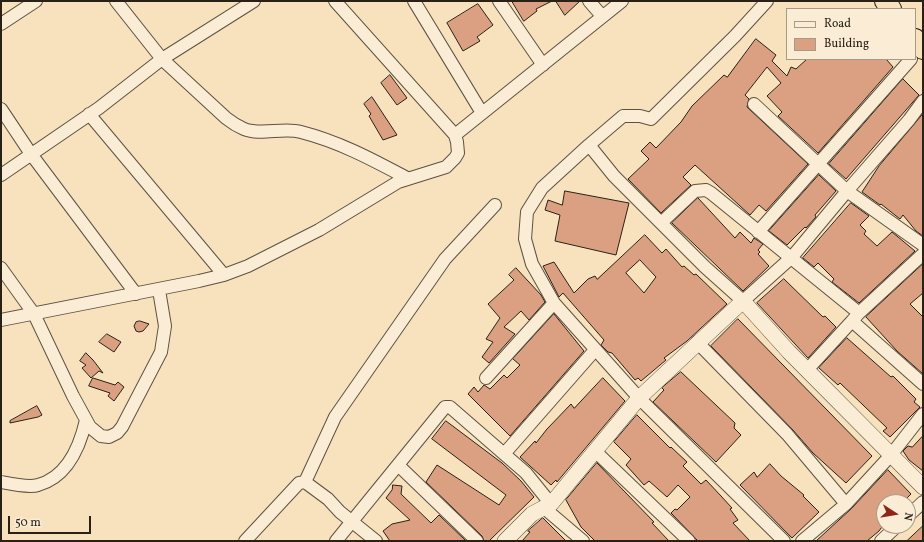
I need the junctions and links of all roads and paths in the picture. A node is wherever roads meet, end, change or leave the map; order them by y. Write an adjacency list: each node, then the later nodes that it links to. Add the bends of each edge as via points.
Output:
1 (36, 1): 11 (street)
2 (116, 1): 12 (street)
3 (254, 1): 12 (street)
4 (334, 1): 20 (street)
5 (414, 1): 18 (street)
6 (499, 1): 14 (street)
7 (589, 1): 10 (street)
8 (622, 1): 10 (street)
9 (767, 1): 21 (street, via 651,119 623,116)
10 (602, 16): 14 (street)
11 (1, 24)
12 (162, 59): 19 (street); 25 (street, via 226,118 240,127 252,131 299,131 321,137 364,155)
13 (908, 60): 23 (street)
14 (542, 65): 18 (street)
15 (923, 101): 26 (street)
16 (754, 104): 23 (street)
17 (1, 109): 22 (street)
18 (482, 113): 20 (street)
19 (89, 114): 22 (street); 34 (street)
20 (455, 135): 25 (street, via 458,153 451,163 437,171)
21 (589, 145): 28 (street, via 614,176); 38 (street, via 542,188 526,212 525,239 532,264)
22 (31, 154): 24 (street); 36 (street)
23 (818, 163): 26 (street); 29 (street)
24 (1, 175)
25 (407, 178): 34 (street, via 319,230 248,266)
26 (847, 191): 30 (street); 32 (street)
27 (495, 205): 55 (street, via 444,259 335,417)
28 (661, 223): 29 (street, via 688,196 699,190 706,190); 37 (street)
29 (758, 232): 32 (street)
30 (923, 245)
31 (923, 254): 40 (street)
32 (792, 257): 37 (street); 40 (street)
33 (1, 268): 39 (street)
34 (224, 275): 35 (street)
35 (159, 290): 36 (street); 49 (street, via 165,326 160,352 122,427 114,436 105,437 92,430)
36 (136, 294): 39 (street)
37 (743, 301): 42 (street); 44 (street)
38 (554, 303): 43 (street); 45 (street)
39 (34, 314): 41 (street); 49 (street)
40 (856, 317): 44 (street); 46 (street)
41 (1, 320)
42 (697, 342): 47 (street); 57 (street, via 787,434)
43 (595, 350): 47 (street); 51 (street)
44 (807, 370): 52 (street)
45 (486, 378)
46 (923, 384)
47 (639, 398): 50 (street); 68 (street)
48 (923, 414): 52 (street)
49 (86, 420): 54 (street, via 74,455 53,477 38,486)
50 (595, 450): 58 (street); 67 (street)
51 (504, 454): 53 (street, via 450,407 445,407); 58 (street, via 526,473)
52 (891, 455): 56 (street); 57 (street)
53 (398, 465): 59 (street); 64 (street)
54 (1, 482)
55 (305, 482): 59 (street); 61 (street, via 299,483)
56 (923, 487)
57 (846, 504): 69 (street)
58 (547, 506): 65 (street, via 517,527); 66 (street)
59 (354, 521): 62 (street); 63 (street)
60 (888, 534): 70 (street)
61 (245, 541)
62 (336, 541)
63 (376, 541)
64 (478, 541)
65 (505, 541)
66 (583, 541)
67 (689, 541)
68 (784, 541)
69 (802, 541)
70 (881, 541)

